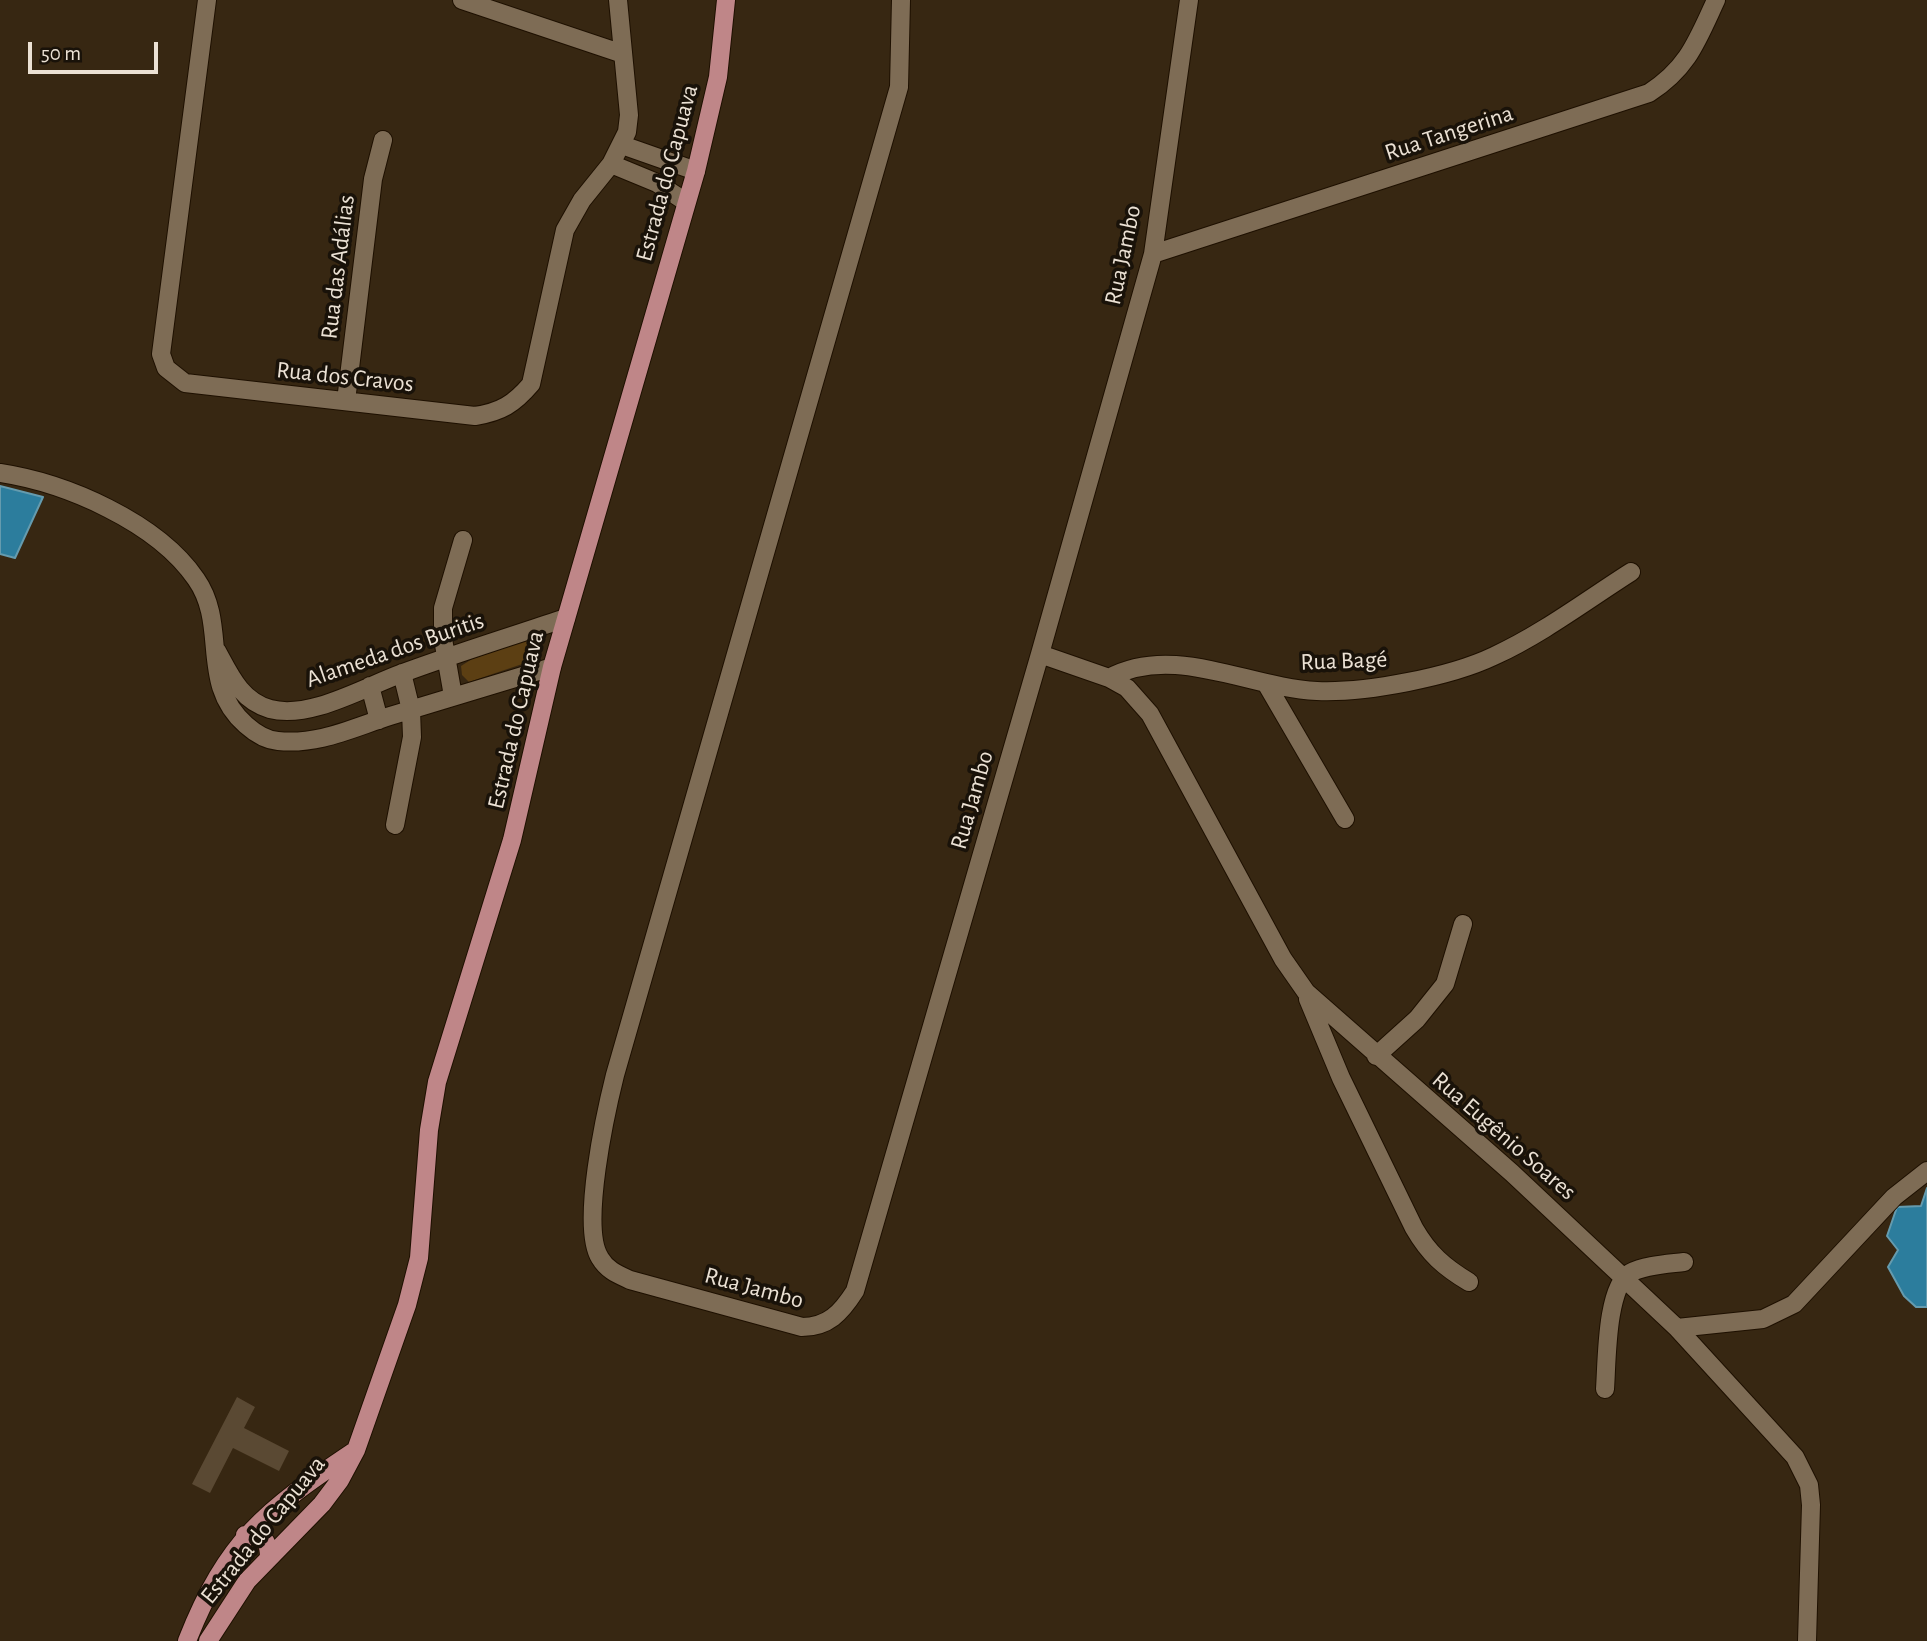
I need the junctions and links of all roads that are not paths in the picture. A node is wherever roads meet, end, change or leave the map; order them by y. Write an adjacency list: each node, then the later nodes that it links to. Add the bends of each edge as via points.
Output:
1 (208, 0): 15 (street, Rua dos Cravos, via 161,355 166,369 185,383)
2 (462, 0): 8 (street)
3 (618, 0): 8 (street, Rua dos Cravos)
4 (726, 0): 12 (main road, Estrada do Capuava, via 718,77)
5 (901, 0): 21 (street, Rua Jambo, via 899,87 601,1133 594,1244 610,1271 802,1327 818,1327 845,1307 855,1291)
6 (1189, 0): 14 (street, Rua Jambo)
7 (1716, 0): 14 (street, Rua Tangerina, via 1684,64 1649,93)
8 (623, 54): 10 (street, Rua dos Cravos, via 629,115)
9 (383, 140): 15 (street, Rua das Adálias, via 373,179)
10 (622, 145): 11 (street, Rua dos Cravos); 12 (street)
11 (611, 164): 13 (street, via 657,183); 15 (street, Rua dos Cravos, via 565,230 537,365 531,384 516,402 498,412 475,416)
12 (696, 171): 13 (main road, Estrada do Capuava)
13 (686, 202): 19 (main road, Estrada do Capuava)
14 (1153, 254): 21 (street, Rua Jambo)
15 (345, 401)
16 (0, 473): 20 (street, via 76,493 126,519 173,552 197,580)
17 (463, 540): 22 (street, via 443,608)
18 (1631, 572): 26 (street, Rua Bagé, via 1494,657 1407,683 1318,691)
19 (566, 618): 22 (street, Alameda dos Buritis); 23 (main road, Estrada do Capuava)
20 (216, 648): 27 (street, Alameda dos Buritis, via 236,687 270,709 323,704); 30 (street, via 220,692 233,713 257,735 275,741 318,741)
21 (1040, 654): 25 (street)
22 (446, 659): 24 (street, Alameda dos Buritis); 28 (street)
23 (552, 667): 28 (street); 42 (main road, Estrada do Capuava, via 512,841 437,1082 415,1278)
24 (402, 673): 27 (street, Alameda dos Buritis); 29 (street)
25 (1109, 678): 26 (street, Rua Bagé, via 1142,665 1159,664); 34 (street, Rua Eugênio Soares, via 1127,688 1150,714 1283,959)
26 (1267, 685): 31 (street)
27 (370, 686): 30 (street)
28 (453, 696): 29 (street)
29 (411, 710): 30 (street); 32 (street, via 411,752)
30 (379, 720)
31 (1345, 819)
32 (395, 825)
33 (1463, 924): 35 (street, via 1445,984 1417,1019)
34 (1306, 992): 35 (street, Rua Eugênio Soares); 39 (street, via 1329,1053 1414,1228 1428,1252)
35 (1376, 1056): 38 (street, Rua Eugênio Soares, via 1512,1173)
36 (1927, 1171): 40 (street, via 1894,1197 1794,1304 1763,1319)
37 (1684, 1262): 38 (street, via 1633,1271)
38 (1622, 1278): 40 (street, Rua Eugênio Soares); 41 (street, via 1613,1306)
39 (1469, 1282)
40 (1677, 1328): 47 (street, Rua Eugênio Soares, via 1775,1432 1810,1485)
41 (1605, 1388)
42 (356, 1450): 43 (main road, Estrada do Capuava, via 291,1493); 44 (main road, Estrada do Capuava, via 322,1504)
43 (245, 1535): 44 (main road, via 264,1538); 45 (main road, Estrada do Capuava, via 209,1592)
44 (269, 1558): 46 (main road, Estrada do Capuava, via 227,1608)
45 (187, 1641)
46 (208, 1641)
47 (1807, 1641)

